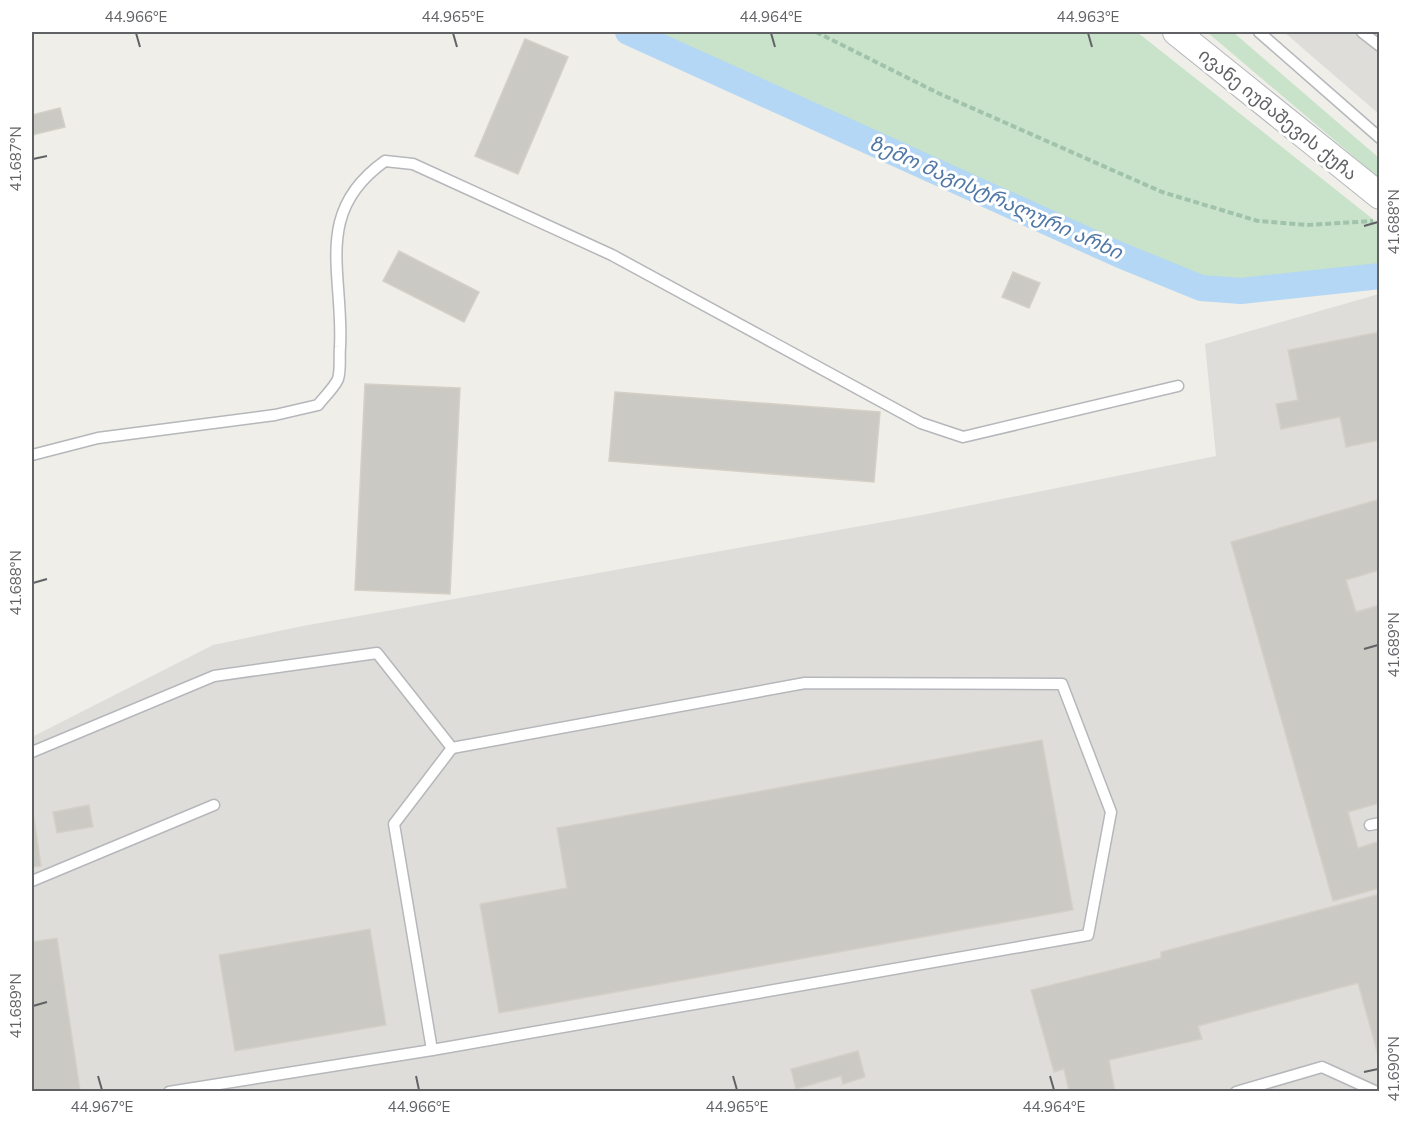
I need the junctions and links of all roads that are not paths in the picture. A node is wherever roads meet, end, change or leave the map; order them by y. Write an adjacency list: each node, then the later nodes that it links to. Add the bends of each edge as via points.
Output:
1 (1176, 32): 6 (street, ივანე იუმაშევის ქუჩა)
2 (1259, 32): 5 (lane)
3 (1362, 32): 4 (lane)
4 (1380, 46)
5 (1380, 138)
6 (1380, 196)
7 (1178, 386): 8 (lane, via 963,437 921,423 612,255 413,164 385,161 364,176 339,218 335,272 340,337 338,379 318,405 275,415 98,438)
8 (32, 455)
9 (452, 748): 10 (lane, via 377,652 214,676); 13 (lane, via 394,824); 13 (lane, via 805,683 1062,684 1112,813 1088,935)
10 (32, 752)
11 (214, 805): 12 (lane)
12 (32, 881)
13 (432, 1050): 14 (lane)
14 (169, 1092)
15 (1236, 1092): 16 (lane, via 1322,1067)
16 (1377, 1092)

